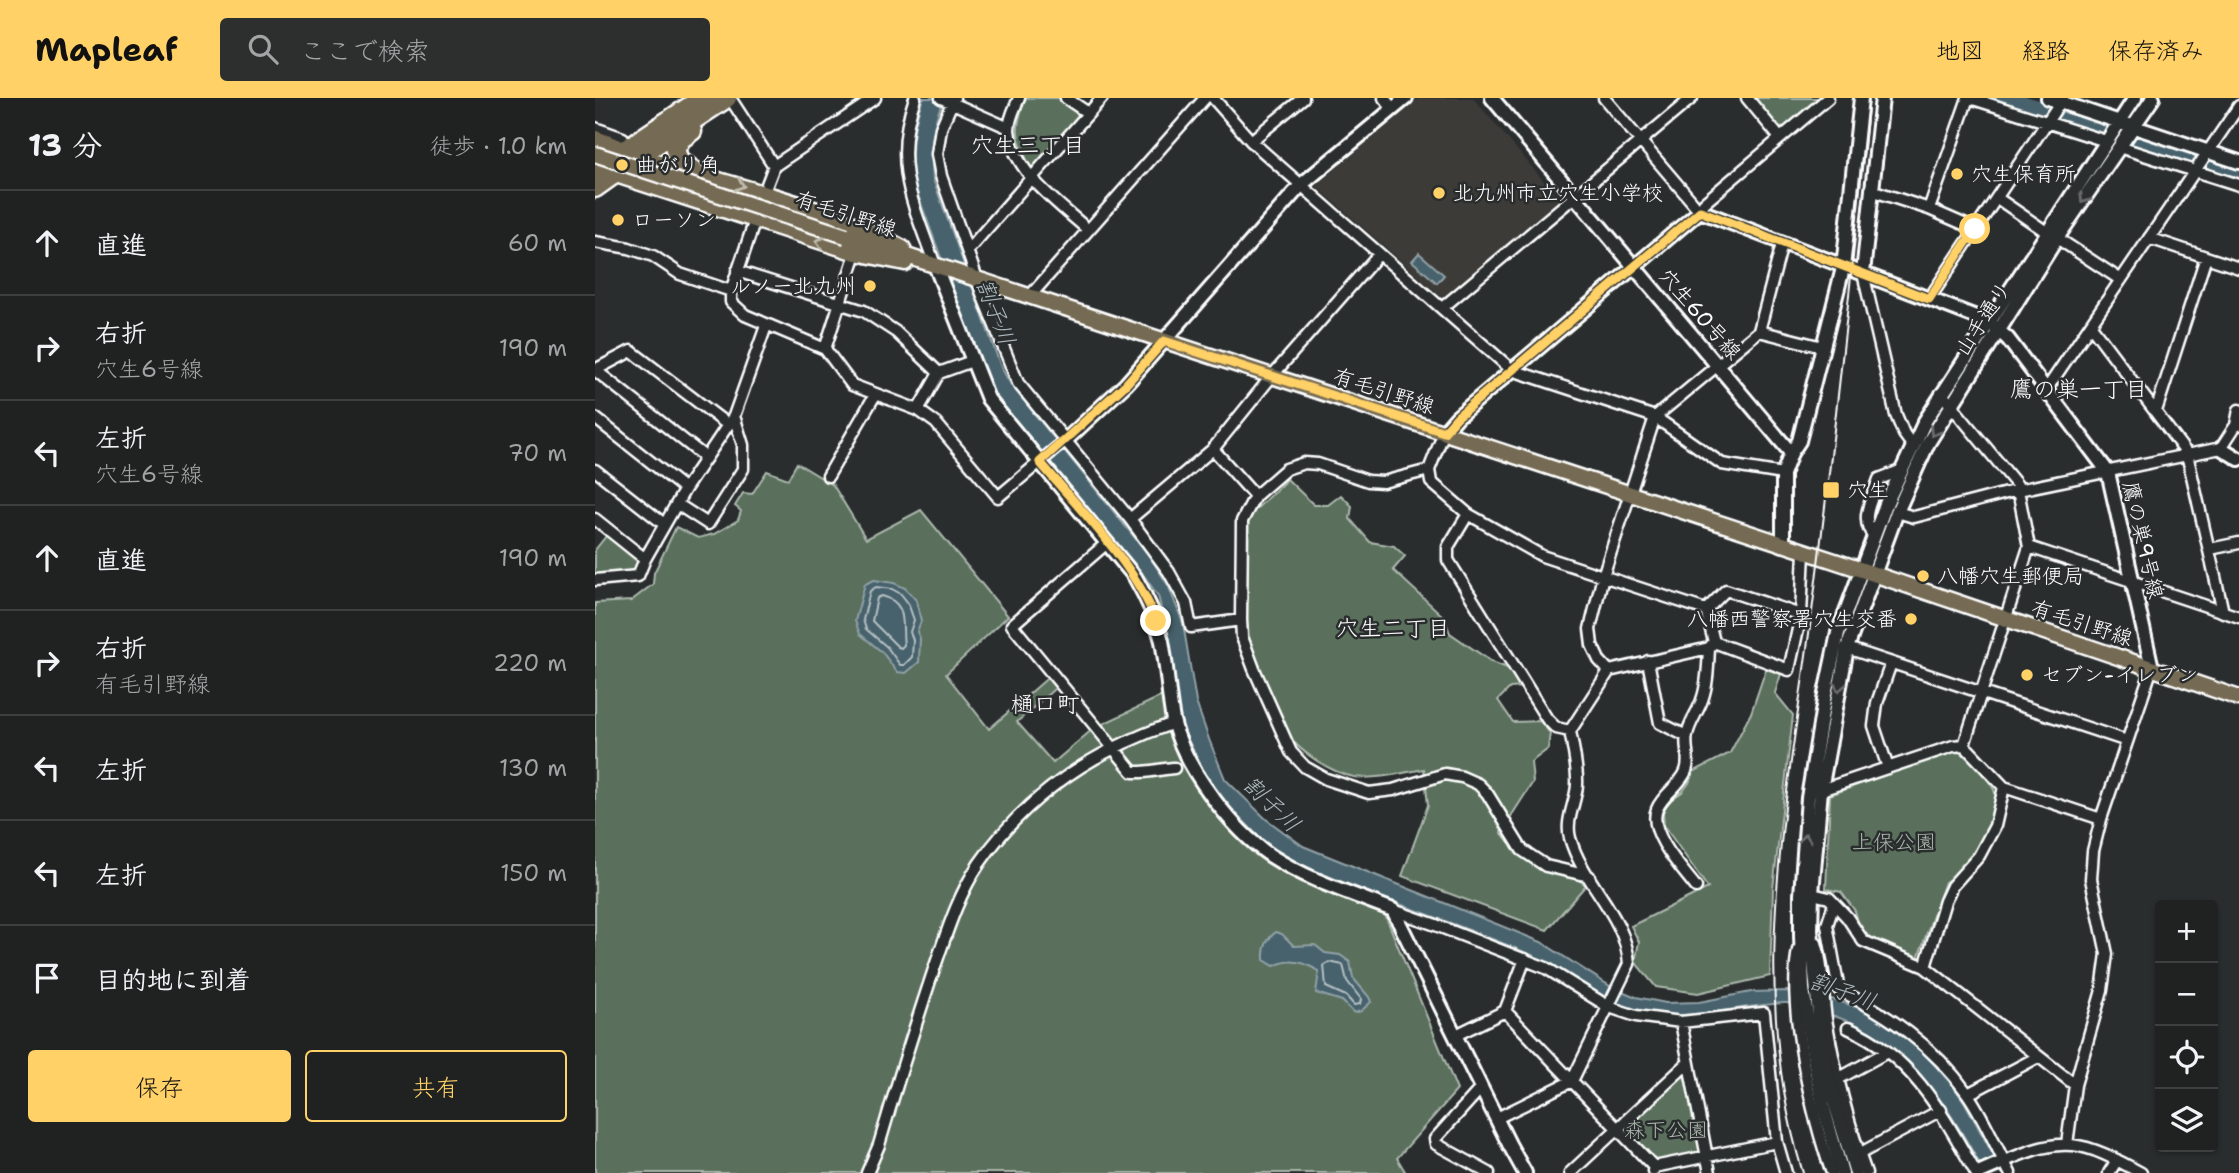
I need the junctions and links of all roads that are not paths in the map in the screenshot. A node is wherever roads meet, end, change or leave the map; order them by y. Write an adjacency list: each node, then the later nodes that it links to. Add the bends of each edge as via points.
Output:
1 (702, 98): 39 (highway)
2 (729, 98): 39 (highway); 43 (street); 45 (highway, via 675,146 679,160)
3 (875, 98): 43 (street)
4 (915, 98): 68 (street, via 904,151 906,181)
5 (1019, 98): 31 (street)
6 (1066, 98): 27 (street)
7 (1102, 98): 27 (street)
8 (1205, 98): 58 (street)
9 (1213, 98): 36 (street)
10 (1303, 98): 36 (street)
11 (1384, 98): 26 (street)
12 (1406, 98): 26 (street)
13 (1492, 98): 53 (street, 穴生60号線)
14 (1604, 98): 37 (street)
15 (1692, 98): 37 (street)
16 (1747, 98): 33 (street)
17 (1828, 98): 33 (street)
18 (1861, 98): 70 (street)
19 (1882, 98): 51 (street)
20 (1969, 98): 28 (street); 55 (street)
21 (2135, 98): 29 (street, 山手通り)
22 (2153, 98): 32 (street, 山手通り)
23 (949, 100): 31 (street); 64 (street, via 937,154)
24 (2057, 101): 28 (street); 29 (street)
25 (2239, 106): 40 (street)
26 (1393, 109): 48 (street)
27 (1088, 113): 47 (street)
28 (2048, 121): 35 (street); 54 (street)
29 (2117, 123): 32 (street); 35 (street, 山手通り)
30 (595, 128): 39 (street, via 623,138)
31 (1009, 128): 47 (street)
32 (2132, 128): 38 (street, 山手通り); 40 (street)
33 (1780, 138): 56 (street)
34 (600, 140): 39 (main road)
35 (2107, 140): 60 (street, 山手通り)
36 (1251, 141): 48 (street)
37 (1641, 141): 53 (street); 56 (street)
38 (2120, 145): 44 (street); 60 (street, 山手通り, one-way to 60)
39 (632, 153): 42 (highway); 45 (main road); 46 (highway)
40 (2206, 155): 41 (street); 44 (street)
41 (2239, 162)
42 (595, 166): 46 (main road); 68 (main road, 有毛引野線, bridge)
43 (774, 166): 52 (street)
44 (2196, 169): 49 (street); 61 (street)
45 (694, 172): 52 (main road, one-way to 52)
46 (615, 174): 50 (highway); 57 (main road)
47 (1031, 177): 58 (street); 64 (street)
48 (1301, 185): 66 (street); 85 (street)
49 (2239, 185)
50 (595, 188)
51 (1871, 190): 55 (street); 73 (street)
52 (764, 192): 68 (main road, via 869,229)
53 (1574, 195): 69 (street, 穴生60号線); 80 (street)
54 (1997, 198): 59 (street); 60 (street)
55 (1929, 208): 59 (street)
56 (1700, 211): 63 (street); 69 (street)
57 (755, 220): 65 (main road, one-way to 57); 72 (street)
58 (1087, 229): 77 (street)
59 (1975, 229): 78 (street)
60 (2053, 236): 75 (street); 82 (street, 山手通り)
61 (2149, 238): 67 (street); 75 (street)
62 (595, 242): 76 (street, via 653,256 680,274)
63 (1782, 244): 70 (street); 84 (street)
64 (968, 250): 74 (street)
65 (856, 253): 68 (main road); 79 (street)
66 (1379, 254): 80 (street); 93 (street)
67 (2206, 257): 71 (street); 100 (street)
68 (940, 267): 74 (main road, 有毛引野線); 88 (street)
69 (1635, 268): 89 (street, 穴生60号線); 91 (street)
70 (1843, 268): 73 (street); 86 (street)
71 (2239, 268)
72 (737, 271): 76 (street); 79 (street)
73 (1863, 273): 78 (street); 108 (street, via 1896,415)
74 (976, 279): 77 (main road, 有毛引野線); 107 (street, via 1018,383)
75 (2121, 280): 83 (street)
76 (731, 291): 81 (street, via 731,302)
77 (1030, 296): 85 (main road, 有毛引野線)
78 (1929, 299): 82 (street)
79 (839, 303): 87 (street); 92 (street, via 880,320)
80 (1442, 308): 91 (street)
81 (766, 326): 87 (street); 101 (street)
82 (1994, 326): 94 (street, 鷹の巣9号線); 95 (street, 山手通り); 97 (street, 山手通り)
83 (2091, 326): 94 (street); 100 (street)
84 (1759, 331): 86 (street); 89 (street)
85 (1164, 341): 93 (main road, 有毛引野線); 107 (street)
86 (1822, 347): 111 (street, via 1799,441)
87 (825, 349): 96 (street, via 852,385)
88 (971, 361): 92 (street); 115 (street, via 988,399)
89 (1719, 365): 102 (street); 111 (street, 穴生60号線)
90 (595, 370): 104 (street, via 631,351); 113 (street)
91 (1512, 370): 102 (street); 106 (street)
92 (939, 373): 98 (street)
93 (1271, 377): 106 (main road, 有毛引野線); 110 (street)
94 (2046, 390): 118 (street, 鷹の巣9号線)
95 (1941, 393): 97 (street); 108 (street, 山手通り)
96 (875, 395): 98 (street); 120 (street)
97 (1952, 403): 122 (street); 126 (street, 山手通り, one-way to 126)
98 (918, 410): 115 (street, via 936,423 998,497)
99 (2239, 410): 105 (street)
100 (2156, 411): 112 (street)
101 (734, 416): 104 (street); 125 (street, via 743,445 743,469 708,524)
102 (1655, 417): 119 (street, via 1723,464); 123 (street)
103 (595, 418): 121 (street)
104 (728, 425): 113 (street)
105 (2237, 425): 109 (street)
106 (1444, 432): 117 (street); 123 (main road, 有毛引野線)
107 (1065, 441): 115 (street); 129 (street)
108 (1912, 445): 138 (street, 山手通り, via 1874,536)
109 (2221, 448): 112 (street); 114 (street)
110 (1213, 449): 124 (street); 129 (street)
111 (1791, 453): 119 (street)
112 (2187, 454): 118 (street); 135 (street)
113 (706, 458): 121 (street)
114 (2239, 459)
115 (1042, 460): 131 (street)
116 (595, 470): 130 (street)
117 (1429, 470): 124 (street, via 1384,482 1304,463 1286,469); 127 (street, via 1431,482)
118 (2108, 472): 122 (street); 141 (street, 鷹の巣9号線)
119 (1783, 474): 133 (street)
120 (828, 476)
121 (685, 489): 125 (street)
122 (2018, 490): 126 (street, via 1914,517); 134 (street)
123 (1630, 495): 133 (main road, 有毛引野線); 139 (street)
124 (1255, 496): 146 (street, via 1242,520)
125 (677, 504): 130 (street)
126 (1897, 512): 138 (street, 山手通り)
127 (1468, 514): 139 (street, via 1542,556); 157 (street, via 1448,547 1448,560 1547,719)
128 (595, 519): 137 (street)
129 (1130, 519): 146 (street, via 1169,572 1186,603 1191,626)
130 (664, 524): 137 (street)
131 (1107, 543): 156 (street, via 1135,577 1153,611); 161 (street, via 1012,625)
132 (2239, 543): 135 (street)
133 (1783, 545): 136 (main road, 有毛引野線)
134 (2029, 547): 141 (street); 147 (street)
135 (2210, 548): 143 (street)
136 (1804, 552): 138 (main road, 有毛引野線); 144 (street)
137 (645, 559): 140 (street, via 638,576)
138 (1868, 573): 147 (main road, 有毛引野線); 149 (street); 169 (street, one-way to 138, via 1808,798 1825,694 1838,634)
139 (1603, 576): 142 (street); 153 (street, via 1590,629 1592,645)
140 (595, 580)
141 (2134, 582): 143 (street); 152 (street, 鷹の巣9号線)
142 (1706, 610): 144 (street, via 1726,590); 148 (street)
143 (2223, 612): 145 (street)
144 (1801, 615): 148 (street, via 1790,670)
145 (2239, 617)
146 (1241, 620): 167 (street, via 1254,669 1291,752 1305,767 1369,793 1445,774 1462,777 1487,793 1522,850 1546,866)
147 (2006, 620): 152 (main road, 有毛引野線); 154 (street)
148 (1711, 645): 150 (street); 158 (street, via 1703,698)
149 (1847, 648): 151 (street); 165 (street, one-way to 165)
150 (1648, 661): 153 (street); 158 (street, via 1660,723)
151 (1891, 663): 154 (street); 163 (street, via 1874,726)
152 (2152, 668): 155 (main road, 有毛引野線); 159 (street)
153 (1609, 671): 157 (street)
154 (1981, 693): 159 (street); 160 (street)
155 (2239, 698)
156 (1174, 723): 161 (street); 171 (street, via 1205,787 1270,855)
157 (1570, 731): 167 (street, via 1577,785 1569,836)
158 (1686, 736): 168 (street, via 1688,768 1655,811 1657,831)
159 (2127, 741): 166 (street)
160 (1964, 745): 163 (street); 164 (street)
161 (1113, 747): 162 (street, via 1133,772); 200 (street, via 1031,803 988,853 964,890)
162 (1174, 768)
163 (1888, 768): 165 (street)
164 (2004, 788): 166 (street); 175 (street, via 1995,826 1979,856 1952,886)
165 (1821, 790): 169 (street)
166 (2101, 819): 186 (street, via 2091,879 2107,954 2102,990)
167 (1589, 876): 176 (street, via 1628,945 1629,964)
168 (1696, 887)
169 (1806, 894): 170 (street, via 1829,898); 172 (street)
170 (1834, 904): 175 (street, via 1863,941); 188 (street, via 1827,925 1839,990 1926,1046)
171 (1393, 910): 174 (street); 180 (street)
172 (1806, 933): 173 (street); 184 (street, via 1820,956); 205 (street, via 1794,969 1797,1009 1812,1099)
173 (1807, 953): 206 (street, via 1803,989 1812,1049 1822,1106); 207 (street, via 1822,1047)
174 (1525, 959): 176 (street); 177 (street)
175 (1925, 967): 182 (street)
176 (1611, 1003): 178 (street, via 1636,1016); 185 (street)
177 (1505, 1011): 180 (street); 185 (street)
178 (1681, 1022): 183 (street); 192 (street, via 1765,1013)
179 (1848, 1028): 181 (street)
180 (1456, 1035): 187 (street)
181 (1887, 1052): 184 (street); 189 (street)
182 (2038, 1057): 186 (street); 188 (street)
183 (1688, 1063): 191 (street); 195 (street)
184 (1838, 1079): 194 (street)
185 (1572, 1081): 190 (street); 191 (street)
186 (2075, 1085): 193 (street)
187 (1482, 1088): 190 (street); 201 (street, via 1435,1139 1436,1144)
188 (1968, 1094): 197 (street)
189 (1941, 1110): 194 (street); 209 (street)
190 (1497, 1118): 199 (street)
191 (1618, 1128): 198 (street); 202 (street)
192 (1777, 1142): 195 (street); 204 (street)
193 (2067, 1144): 196 (street, via 2092,1148); 197 (street, via 2029,1150)
194 (1859, 1154): 208 (street)
195 (1707, 1157): 198 (street); 203 (street)
196 (2117, 1160): 210 (street); 211 (street)
197 (2005, 1166): 209 (street)
198 (1653, 1170)
199 (1522, 1172)
200 (867, 1173)
201 (1489, 1173)
202 (1570, 1173)
203 (1710, 1173)
204 (1786, 1173)
205 (1832, 1173)
206 (1842, 1173)
207 (1856, 1173)
208 (1866, 1173)
209 (1978, 1173)
210 (2109, 1173)
211 (2141, 1173)

